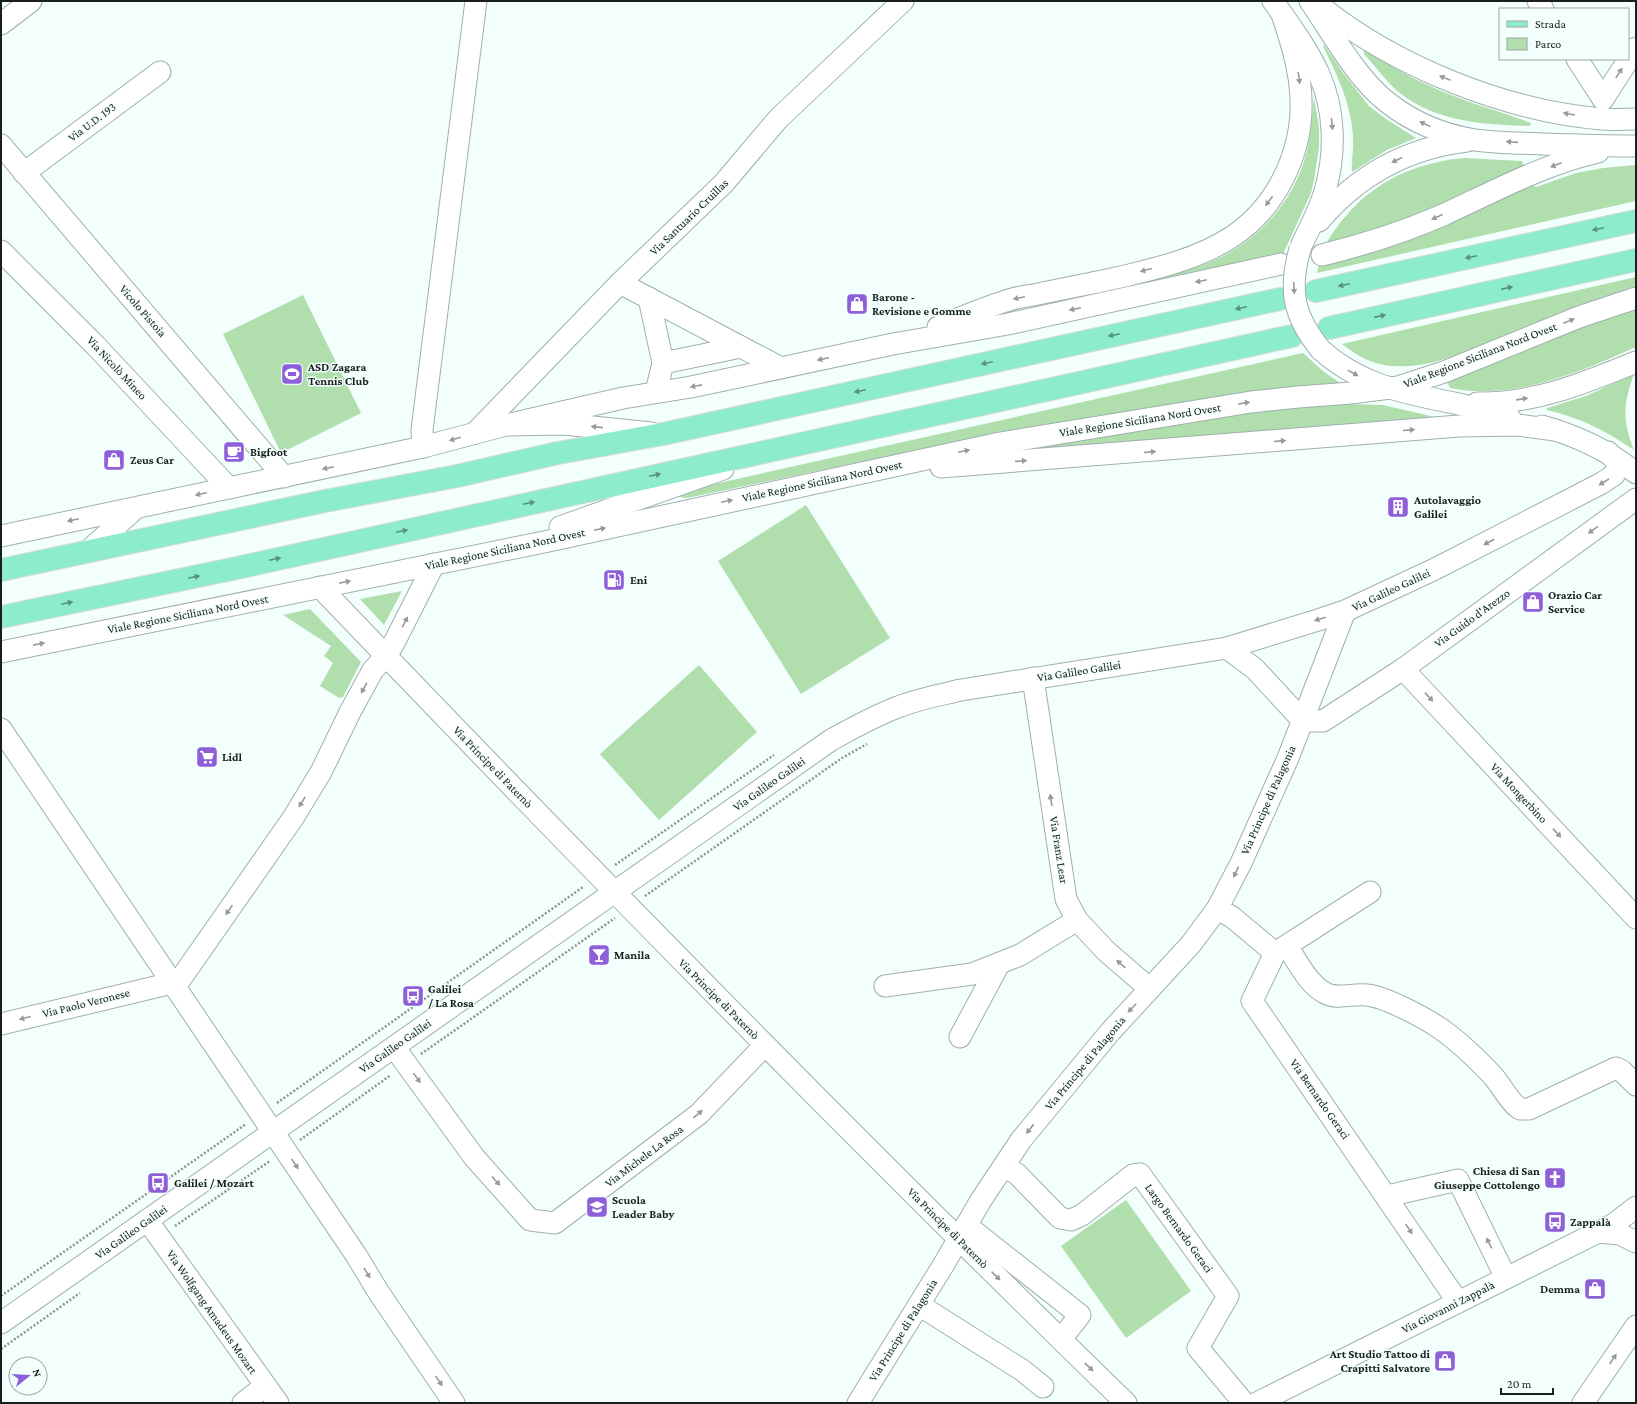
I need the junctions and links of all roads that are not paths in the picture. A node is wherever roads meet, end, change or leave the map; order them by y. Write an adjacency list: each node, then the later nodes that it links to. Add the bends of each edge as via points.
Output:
1 (31, 1): 6 (street)
2 (476, 1): 42 (street, via 422,430)
3 (903, 1): 22 (street, Via Santuario Cruillas, via 778,119 724,183)
4 (1312, 1): 10 (street, one-way to 4, via 1549,111 1503,99 1398,57 1358,34); 12 (street, one-way to 4, via 1430,127 1386,102 1360,74)
5 (1278, 7): 17 (street, one-way to 17, via 1319,74 1329,105 1332,128 1332,156 1325,192); 29 (street, one-way to 29, via 1296,61 1299,80 1301,100 1297,137 1281,183 1264,208 1241,230 1213,247 1179,261 1007,300)
6 (1, 24)
7 (1636, 48): 10 (street, one-way to 7)
8 (1578, 60): 10 (street)
9 (160, 72): 15 (street, Via U.D. 193)
10 (1603, 109): 11 (street)
11 (1636, 119)
12 (1475, 140): 14 (street, one-way to 12); 17 (street, one-way to 17, via 1428,147 1375,172 1356,184 1330,207)
13 (1, 145): 15 (street, Vicolo Pistoia)
14 (1636, 146): 19 (street, one-way to 19, via 1560,163 1424,223 1389,236)
15 (24, 173): 45 (street, Vicolo Pistoia)
16 (1636, 221): 23 (main road, one-way to 23)
17 (1301, 247): 34 (street, one-way to 34, bridge, via 1294,277 1294,293 1306,330 1332,360 1351,373)
18 (1, 251): 46 (street, Via Nicolò Mineo, via 96,346)
19 (1322, 254)
20 (1636, 260): 27 (main road, one-way to 20)
21 (1281, 264): 29 (street, one-way to 29, via 1008,324)
22 (620, 283): 24 (street); 39 (street, Via Santuario Cruillas)
23 (1316, 291)
24 (649, 298): 30 (street); 32 (street)
25 (1636, 298): 34 (street, Viale Regione Siciliana Nord Ovest, one-way to 25, via 1420,380 1579,317)
26 (1280, 299): 40 (main road, one-way to 40)
27 (1329, 328)
28 (1292, 336): 41 (main road)
29 (893, 344): 33 (street, one-way to 33)
30 (741, 347): 32 (street); 33 (street)
31 (1636, 362): 36 (street, one-way to 31, via 1490,403 1542,396 1579,385)
32 (663, 363): 35 (street)
33 (781, 368): 35 (street, one-way to 35)
34 (1389, 388): 36 (street, via 1415,396); 47 (street, Viale Regione Siciliana Nord Ovest, one-way to 34, via 1000,443 1112,424 1251,402)
35 (656, 392): 37 (street)
36 (1455, 403): 38 (street)
37 (506, 425): 39 (street); 40 (street, one-way to 37, via 564,424)
38 (1555, 430): 43 (street); 47 (street, one-way to 38, via 931,468 1459,426 1517,425)
39 (475, 433): 42 (street, one-way to 42)
40 (663, 434): 51 (main road, via 558,453)
41 (786, 446): 52 (street); 57 (main road, one-way to 41, via 237,568)
42 (423, 448): 45 (street, one-way to 45)
43 (1608, 452): 44 (street); 56 (street, Via Galileo Galilei, one-way to 56, via 1618,467 1614,475 1602,483 1435,569)
44 (1636, 473)
45 (284, 477): 46 (street)
46 (229, 488): 49 (street, one-way to 49)
47 (774, 491): 52 (street, Viale Regione Siciliana Nord Ovest, one-way to 47)
48 (1636, 499): 61 (street, Via Guido d'Arezzo, one-way to 61)
49 (136, 508): 50 (street, one-way to 50); 51 (street)
50 (1, 536)
51 (87, 552): 54 (main road)
52 (480, 555): 53 (street, Viale Regione Siciliana Nord Ovest)
53 (434, 564): 55 (street, Viale Regione Siciliana Nord Ovest, one-way to 53); 60 (street, one-way to 53)
54 (1, 570)
55 (320, 587): 59 (street, Viale Regione Siciliana Nord Ovest, one-way to 55); 60 (street, Via Principe di Paternò)
56 (1345, 611): 58 (street, Via Galileo Galilei, one-way to 58); 63 (street, Via Principe di Palagonia)
57 (1, 617)
58 (1227, 648): 62 (street, Via Galileo Galilei); 63 (street, via 1255,669)
59 (1, 652)
60 (386, 656): 65 (street, Via Principe di Paternò); 72 (street, one-way to 72, via 373,670 321,772 293,818)
61 (1403, 669): 63 (street, Via Guido d'Arezzo, via 1323,721); 68 (street, Via Mongerbino, one-way to 68)
62 (1033, 678): 65 (street, Via Galileo Galilei, via 929,697 899,706 863,722 831,740); 69 (street, Via Franz Lear, one-way to 62, via 1066,899)
63 (1303, 721): 67 (street, Via Principe di Palagonia, one-way to 67, via 1241,863)
64 (1, 729): 72 (street)
65 (614, 892): 77 (street, Via Principe di Paternò); 78 (street, Via Galileo Galilei)
66 (1370, 892): 70 (street)
67 (1217, 909): 70 (street); 74 (street, Via Principe di Palagonia, via 1191,944)
68 (1636, 918)
69 (1077, 920): 71 (street, via 1020,955); 74 (street, Via Franz Lear, one-way to 69, via 1106,951)
70 (1281, 950): 79 (street, via 1326,994 1377,997 1442,1030 1492,1076 1520,1109 1529,1109 1616,1068); 82 (street, Via Bernardo Geraci, via 1252,1001)
71 (999, 964): 73 (street, via 972,974); 76 (street)
72 (173, 985): 75 (street, Via Paolo Veronese, one-way to 75); 80 (street)
73 (885, 986)
74 (1150, 989): 81 (street, Via Principe di Palagonia, one-way to 81, via 1040,1116)
75 (1, 1024)
76 (960, 1037)
77 (765, 1045): 78 (street, Via Michele La Rosa, one-way to 77, via 474,1157 530,1220 555,1223 699,1114); 87 (street, Via Principe di Paternò)
78 (394, 1047): 80 (street, Via Galileo Galilei)
79 (1636, 1085)
80 (273, 1132): 85 (street, Via Galileo Galilei); 99 (street, one-way to 99)
81 (1004, 1166): 87 (street, Via Principe di Palagonia); 102 (street, Largo Bernardo Geraci, via 1017,1174 1060,1218 1071,1220 1082,1215 1134,1175 1140,1174 1228,1296 1198,1348)
82 (1387, 1196): 89 (street, one-way to 82, via 1458,1180); 90 (street, Via Bernardo Geraci, one-way to 90)
83 (1636, 1208): 86 (street, Via Giovanni Zappalà)
84 (1636, 1218): 86 (street)
85 (147, 1220): 92 (street, Via Galileo Galilei); 95 (street, Via Wolfgang Amadeus Mozart)
86 (1606, 1228): 88 (street); 89 (street, Via Giovanni Zappalà)
87 (962, 1232): 91 (street, Via Principe di Palagonia); 94 (street, Via Principe di Paternò, one-way to 94); 94 (street, via 1080,1315)
88 (1636, 1242)
89 (1506, 1278): 90 (street, Via Giovanni Zappalà)
90 (1458, 1302): 103 (street, Via Giovanni Zappalà)
91 (919, 1305): 96 (street, via 1022,1370); 100 (street, Via Principe di Palagonia)
92 (1, 1323)
93 (1636, 1326): 104 (street, one-way to 93)
94 (1061, 1339): 101 (street, Via Principe di Paternò, one-way to 101)
95 (265, 1386): 97 (street); 98 (street, Via Wolfgang Amadeus Mozart)
96 (1043, 1387)
97 (243, 1403)
98 (278, 1403)
99 (454, 1403)
100 (858, 1403)
101 (1126, 1403)
102 (1244, 1403)
103 (1257, 1403)
104 (1583, 1403)

